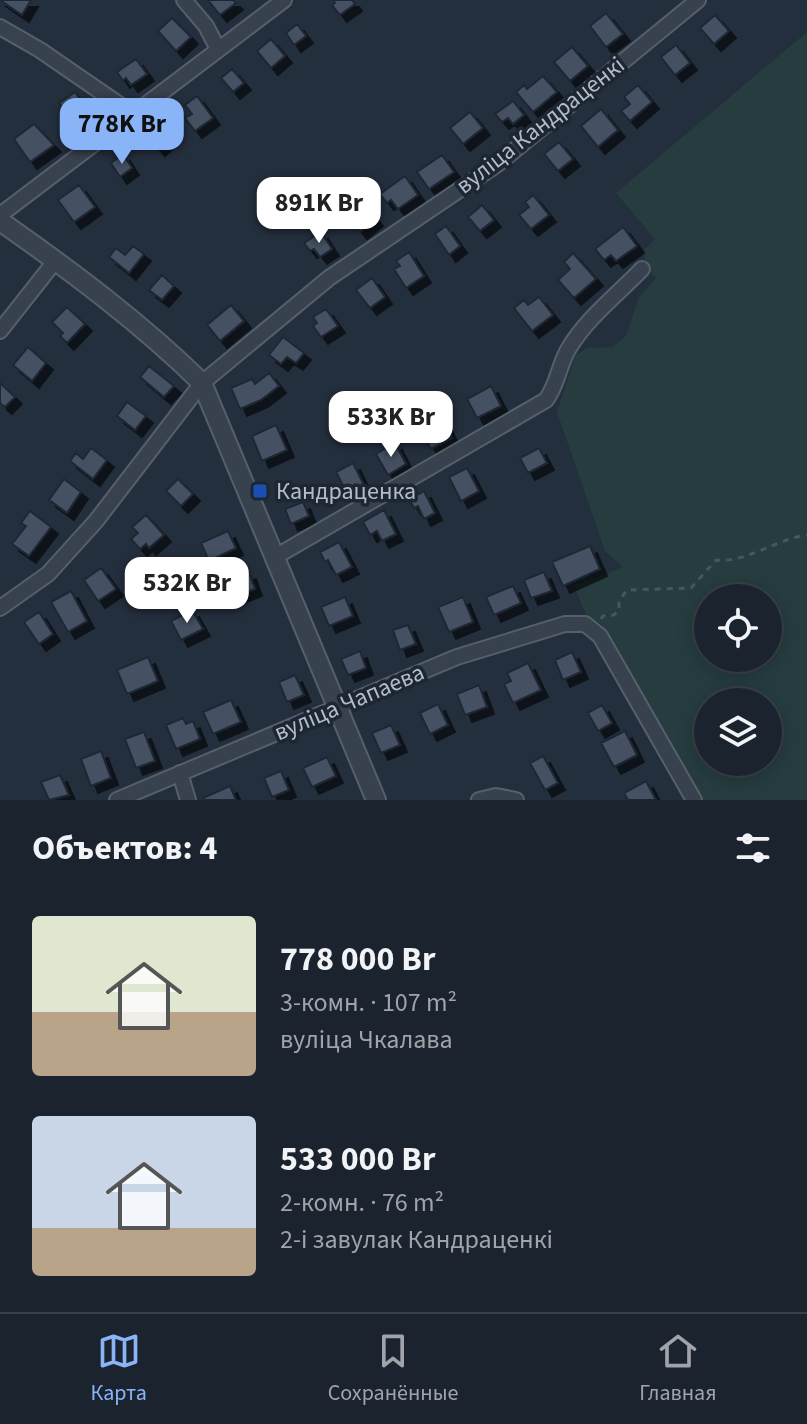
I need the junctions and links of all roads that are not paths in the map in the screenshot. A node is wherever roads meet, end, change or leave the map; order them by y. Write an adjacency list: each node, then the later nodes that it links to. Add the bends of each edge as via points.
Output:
1 (184, 0): 5 (street)
2 (284, 0): 5 (street)
3 (698, 0): 11 (street, вуліца Кандраценкі, via 499,163 329,278)
4 (0, 27): 6 (street)
5 (218, 49): 6 (street)
6 (133, 114): 7 (street)
7 (0, 218): 8 (street)
8 (56, 260): 10 (street); 11 (street)
9 (642, 269): 12 (street, via 576,336 546,400)
10 (0, 331)
11 (202, 383): 12 (street); 13 (street, вуліца Кандраценкі, via 96,521 48,574)
12 (275, 557): 14 (street)
13 (0, 608)
14 (337, 707): 15 (street, вуліца Чапаева); 18 (street); 21 (street, вуліца Чапаева, via 457,657 547,628 590,626)
15 (180, 773): 16 (street, вуліца Чапаева); 17 (street)
16 (117, 800)
17 (188, 800)
18 (376, 800)
19 (479, 800): 20 (street)
20 (516, 800)
21 (694, 800)

